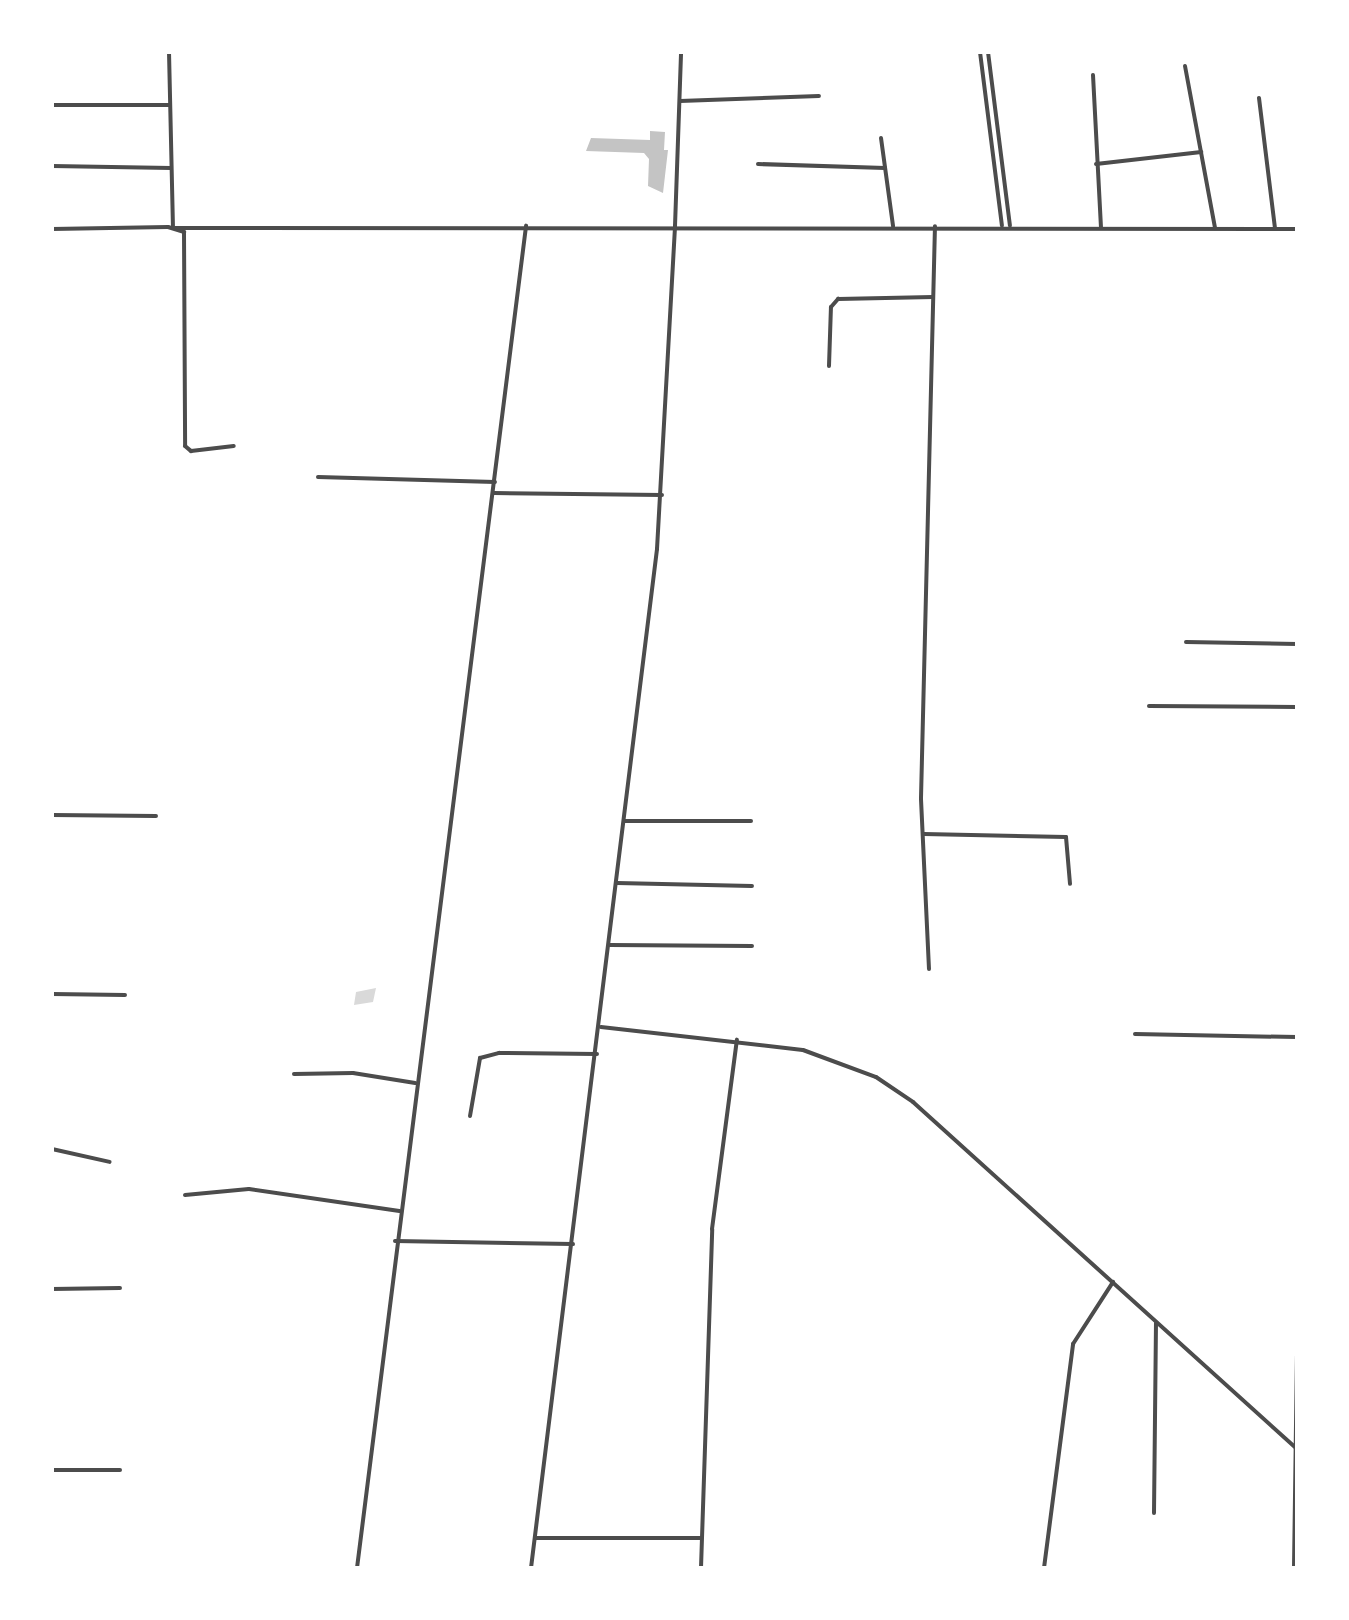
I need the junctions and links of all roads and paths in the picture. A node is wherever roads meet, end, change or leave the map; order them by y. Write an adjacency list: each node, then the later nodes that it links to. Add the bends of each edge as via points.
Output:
1 (169, 52): 11 (street)
2 (681, 52): 9 (street)
3 (980, 52): 23 (street)
4 (988, 52): 24 (street)
5 (1185, 66): 13 (street)
6 (1093, 75): 15 (street)
7 (819, 96): 9 (street)
8 (1259, 98): 28 (street)
9 (680, 101): 20 (street)
10 (52, 105): 11 (street)
11 (170, 105): 17 (street)
12 (881, 138): 18 (street)
13 (1202, 152): 15 (street); 27 (street)
14 (758, 164): 18 (street)
15 (1096, 164): 25 (street)
16 (52, 166): 17 (street)
17 (171, 168): 26 (street)
18 (885, 168): 21 (street)
19 (526, 226): 20 (street); 26 (street); 35 (street)
20 (675, 226): 21 (street); 37 (street)
21 (893, 226): 22 (street)
22 (935, 226): 23 (street); 31 (street)
23 (1002, 226): 24 (street)
24 (1010, 226): 25 (street)
25 (1101, 227): 27 (street)
26 (173, 228): 29 (street); 33 (street, via 184,232 185,446 191,451)
27 (1215, 228): 28 (street)
28 (1275, 228): 30 (street)
29 (52, 229)
30 (1297, 229)
31 (933, 297): 32 (street, via 838,299 831,307); 46 (street)
32 (829, 366)
33 (234, 446)
34 (318, 477): 35 (street)
35 (495, 482): 36 (street)
36 (494, 493): 37 (street); 61 (street)
37 (662, 495): 44 (street)
38 (1186, 642): 39 (street)
39 (1297, 644)
40 (1149, 706): 41 (street)
41 (1297, 707)
42 (52, 815): 43 (street)
43 (156, 816)
44 (624, 821): 45 (street); 47 (street)
45 (751, 821)
46 (923, 834): 48 (street, via 1061,835 1068,842); 52 (street)
47 (617, 883): 49 (street); 50 (street)
48 (1070, 884)
49 (752, 886)
50 (610, 945): 51 (street); 55 (street)
51 (752, 946)
52 (929, 969)
53 (52, 994): 54 (street)
54 (125, 995)
55 (601, 1027): 58 (street); 59 (street)
56 (1135, 1034): 57 (street)
57 (1297, 1037)
58 (737, 1040): 69 (street, via 803,1050 876,1077 913,1102); 79 (street, via 712,1229)
59 (597, 1054): 62 (street, via 499,1053 480,1058); 68 (street)
60 (294, 1074): 61 (street, via 353,1073)
61 (415, 1083): 66 (street)
62 (470, 1116)
63 (52, 1149): 64 (street)
64 (110, 1162)
65 (185, 1195): 66 (street, via 249,1189)
66 (399, 1211): 67 (street)
67 (395, 1241): 68 (street); 80 (street)
68 (573, 1244): 78 (street)
69 (1113, 1282): 72 (street); 83 (street, via 1073,1344)
70 (120, 1288): 71 (street)
71 (52, 1289)
72 (1156, 1323): 74 (street); 77 (street)
73 (1297, 1356): 74 (street)
74 (1295, 1447): 84 (street)
75 (52, 1470): 76 (street)
76 (120, 1470)
77 (1154, 1513)
78 (536, 1538): 79 (street); 81 (street)
79 (702, 1538): 82 (street)
80 (357, 1568)
81 (531, 1568)
82 (701, 1568)
83 (1044, 1568)
84 (1294, 1568)

